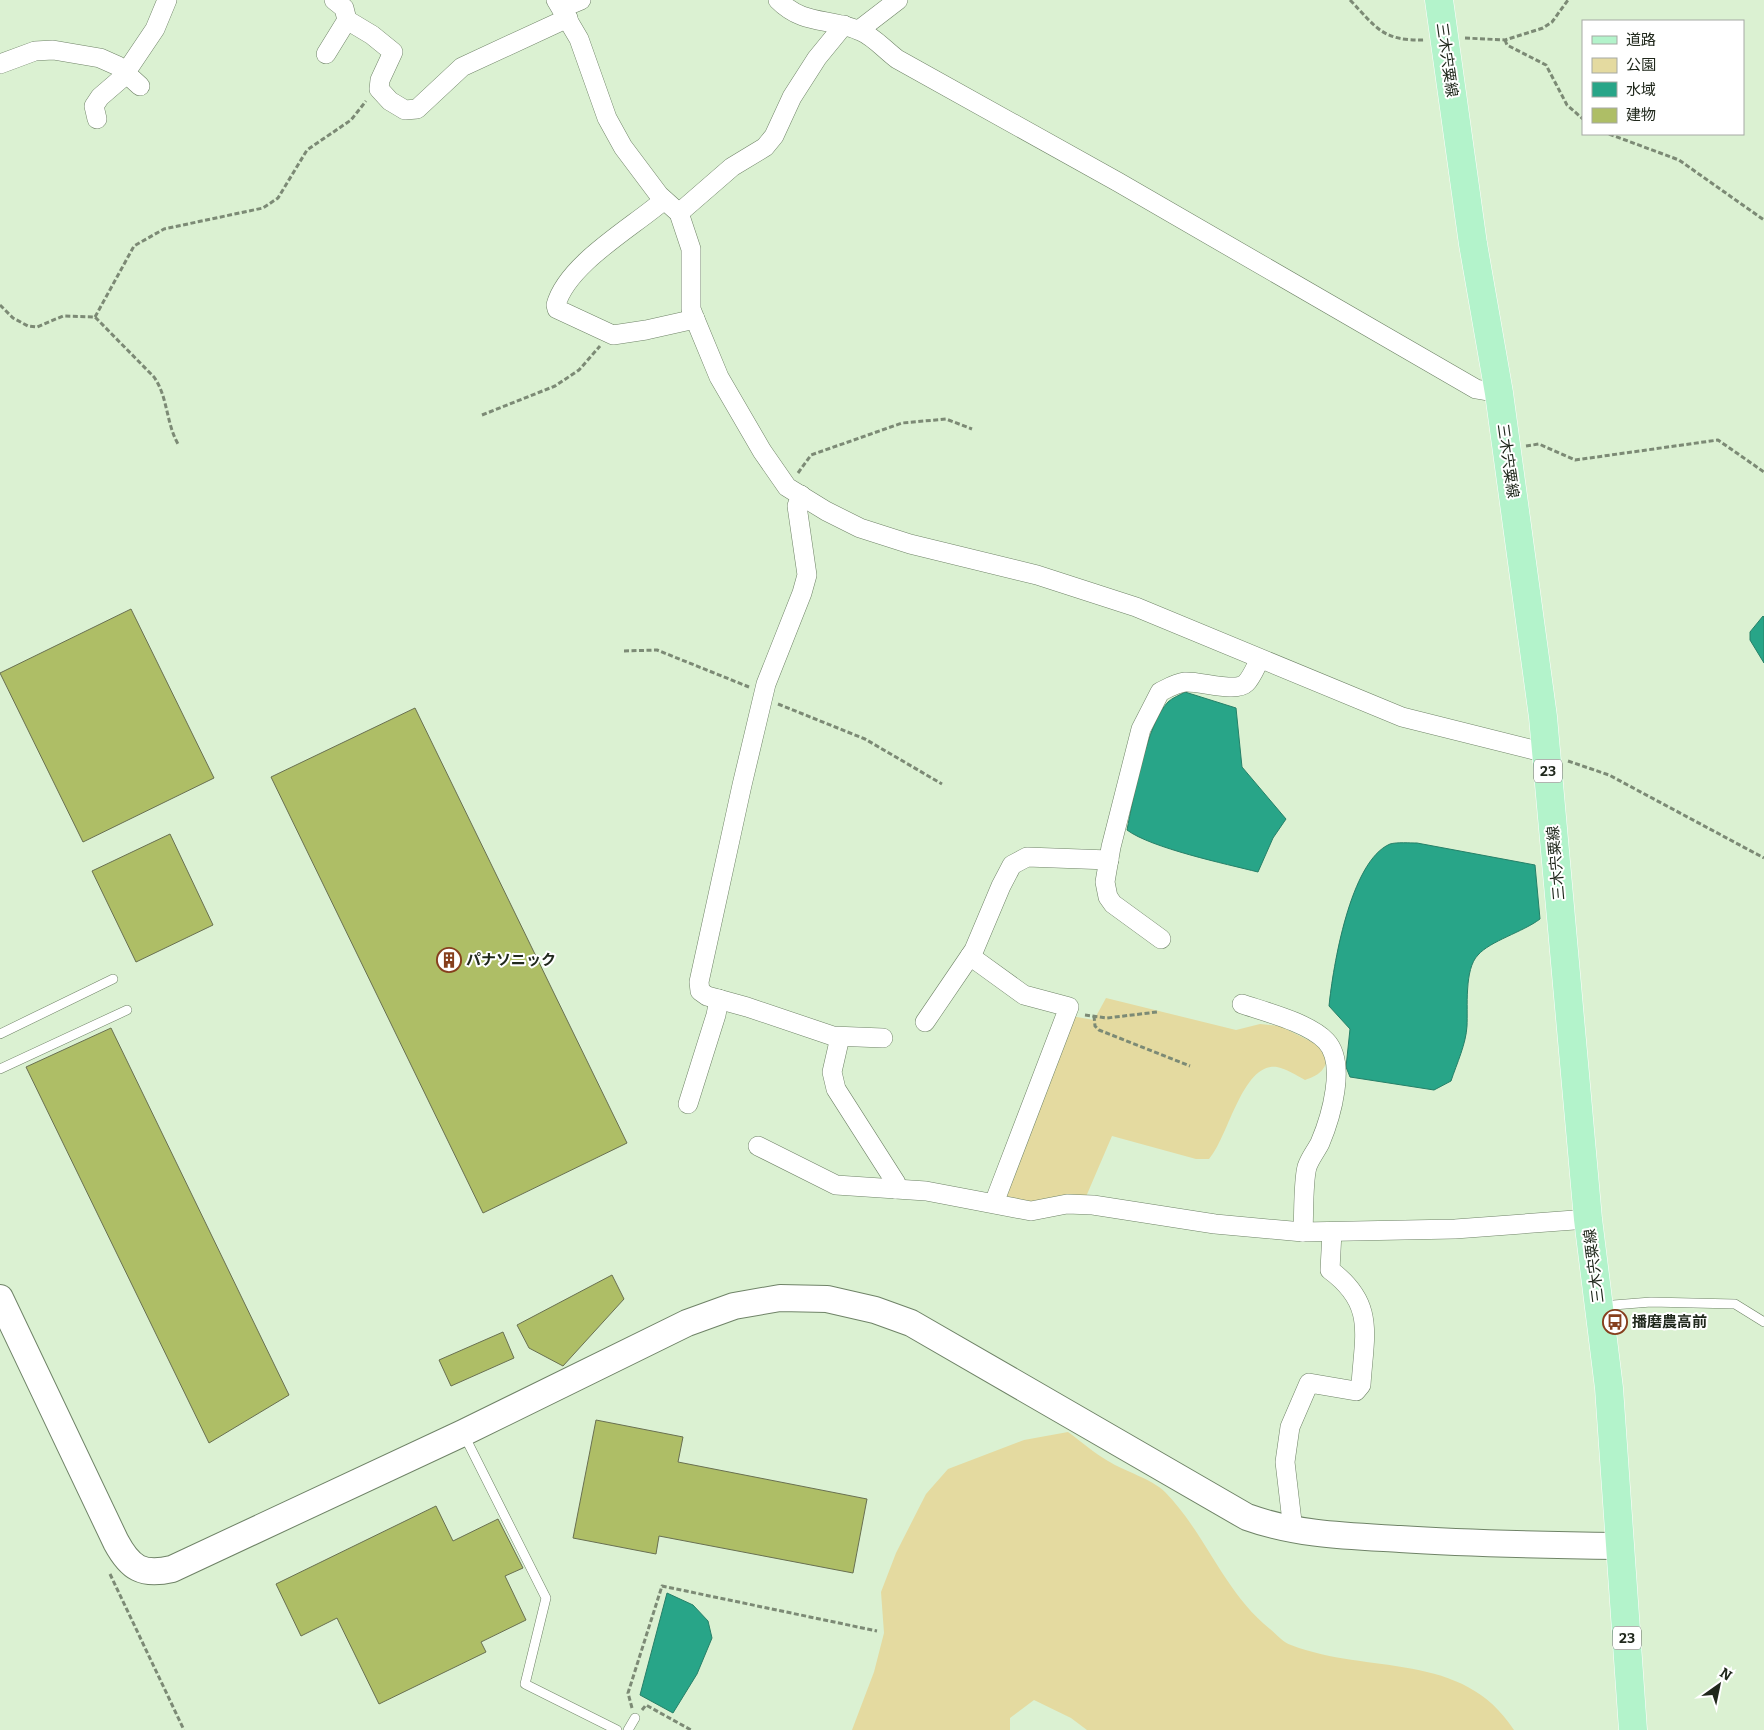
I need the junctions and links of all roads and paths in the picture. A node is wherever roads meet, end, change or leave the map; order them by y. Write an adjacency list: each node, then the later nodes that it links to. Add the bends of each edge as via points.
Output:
1 (167, 0): 12 (street, via 155,29)
2 (580, 0): 7 (street)
3 (778, 0): 8 (street, via 798,16)
4 (898, 0): 8 (street)
5 (1438, 0): 25 (main road, 三木宍粟線 / 23, via 1473,244)
6 (344, 7): 7 (street, via 393,52 378,89 406,110 417,109 462,67); 10 (street)
7 (562, 9): 18 (street, via 580,39 607,118 641,174)
8 (851, 28): 19 (street, via 817,58 765,147 724,173); 25 (street, via 897,59 1476,389)
9 (1505, 40): 15 (path, via 1507,45 1546,66 1567,105)
10 (326, 54)
11 (0, 64): 12 (street, via 35,51 53,50 100,58)
12 (126, 72): 13 (street); 16 (street, via 94,106)
13 (140, 86)
14 (370, 94): 22 (path, via 360,112 351,120 307,150 278,198 262,208 164,229 134,246)
15 (1582, 117)
16 (97, 119)
17 (1611, 135): 20 (path, via 1679,160)
18 (664, 200): 19 (street); 24 (street, via 590,258 557,299 557,309)
19 (679, 213): 23 (street, via 691,249 691,309)
20 (1764, 220)
21 (0, 305): 22 (path, via 13,318 28,326 38,327 63,316)
22 (95, 317): 28 (path, via 162,389)
23 (695, 319): 24 (street); 31 (street, via 719,377 762,451)
24 (610, 334): 26 (path, via 579,370 532,396)
25 (1499, 393): 29 (main road, 三木宍粟線 / 23)
26 (482, 415)
27 (972, 429): 31 (path, via 946,419 902,423 811,455)
28 (178, 444)
29 (1506, 448): 30 (path, via 1539,444 1575,460 1718,440); 35 (main road, 三木宍粟線 / 23)
30 (1764, 472)
31 (794, 491): 33 (street, via 860,528 910,544 1037,575 1136,607); 34 (street, via 806,575)
32 (624, 651): 34 (path, via 658,650)
33 (1260, 659): 35 (street, via 1402,718); 38 (street, via 1246,683 1240,686 1231,688 1183,682 1160,692 1141,729)
34 (764, 693): 36 (path, via 780,705 865,739); 42 (street, via 699,982 700,991)
35 (1546, 753): 37 (path, via 1609,775); 58 (main road, 三木宍粟線 / 23)
36 (942, 784)
37 (1764, 858)
38 (1109, 860): 39 (street, via 1105,882 1108,897 1125,914); 40 (street, via 1027,857 1019,860 1012,865 1001,886)
39 (1161, 938)
40 (970, 956): 45 (street, via 1024,995 1069,1008); 48 (street)
41 (113, 979): 49 (lane)
42 (719, 999): 50 (street); 54 (street)
43 (1242, 1004): 59 (street, via 1302,1026 1325,1039 1337,1060 1337,1076 1325,1129 1307,1167)
44 (127, 1010): 53 (lane)
45 (1067, 1012): 47 (path); 57 (street)
46 (1156, 1012): 47 (path, via 1107,1018)
47 (1094, 1016): 52 (path, via 1099,1030)
48 (925, 1022)
49 (0, 1034)
50 (840, 1037): 51 (street); 56 (street, via 832,1072 836,1089 896,1183)
51 (883, 1038)
52 (1190, 1066)
53 (0, 1069)
54 (688, 1104)
55 (758, 1146): 56 (street, via 836,1185)
56 (895, 1189): 57 (street)
57 (994, 1203): 59 (street, via 1032,1211 1067,1204 1093,1205 1215,1224)
58 (1588, 1219): 60 (street, via 1455,1229); 62 (main road, 三木宍粟線 / 23)
59 (1303, 1232): 60 (street)
60 (1332, 1232): 65 (street, via 1330,1270 1345,1281 1362,1306 1365,1318 1361,1385 1356,1392 1308,1384 1290,1427 1285,1462)
61 (0, 1298): 64 (street, via 116,1542 134,1566 146,1571 172,1569)
62 (1598, 1306): 63 (lane, via 1651,1302 1735,1304); 66 (main road, 三木宍粟線 / 23, via 1609,1388)
63 (1764, 1322)
64 (463, 1432): 65 (street, via 687,1323 734,1306 780,1298 827,1299 875,1310 910,1323 1247,1517); 71 (lane, via 546,1598 525,1684)
65 (1293, 1530): 66 (street, via 1336,1536 1457,1543)
66 (1620, 1546): 74 (main road, 三木宍粟線 / 23)
67 (122, 1602): 70 (path)
68 (877, 1631): 69 (path, via 662,1586 628,1693)
69 (635, 1718): 72 (lane); 73 (path, via 646,1705)
70 (184, 1730)
71 (617, 1730)
72 (628, 1730)
73 (691, 1730)
74 (1633, 1730)

